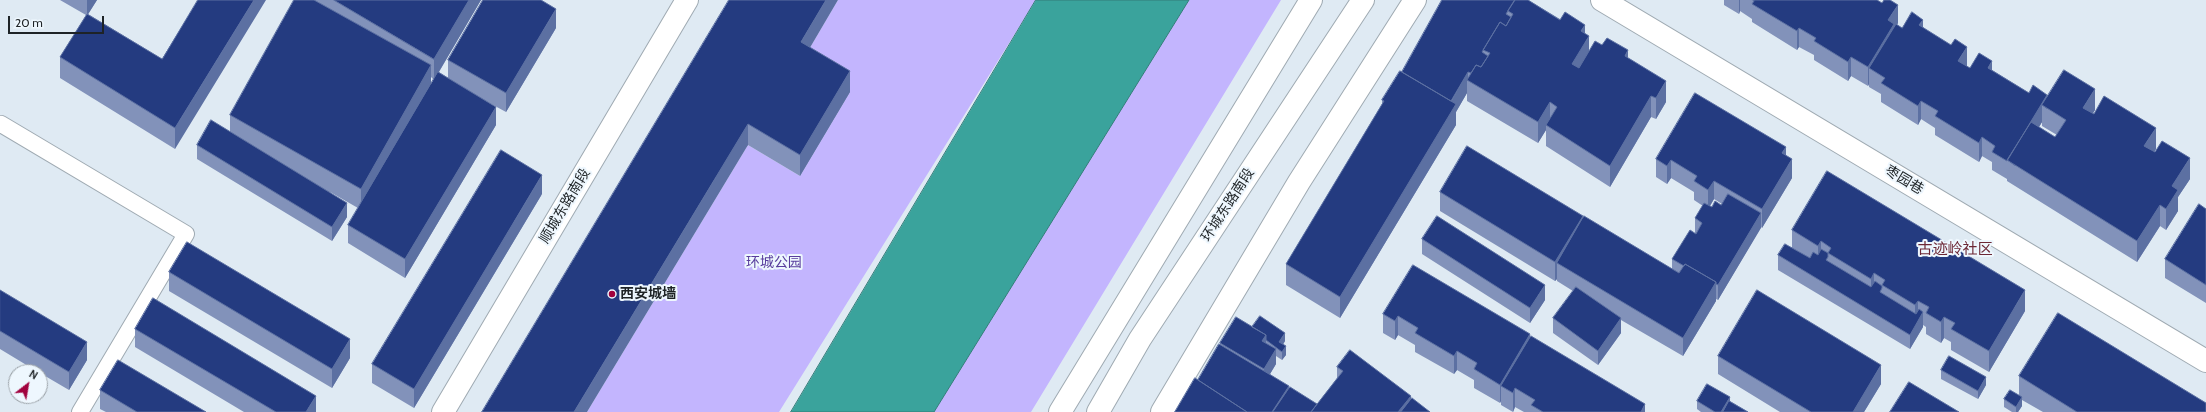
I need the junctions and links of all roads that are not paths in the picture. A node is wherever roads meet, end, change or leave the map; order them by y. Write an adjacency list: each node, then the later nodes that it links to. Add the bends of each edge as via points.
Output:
1 (687, 0): 9 (street, 顺城东路南段)
2 (1311, 0): 10 (street)
3 (1363, 0): 11 (street, 环城东路南段, via 1140,339)
4 (1416, 0): 12 (street, via 1299,182)
5 (1602, 0): 7 (street, 枣园巷)
6 (0, 125): 8 (lane, via 186,234)
7 (2206, 361)
8 (80, 412)
9 (443, 412)
10 (1060, 412)
11 (1098, 412)
12 (1162, 412)

